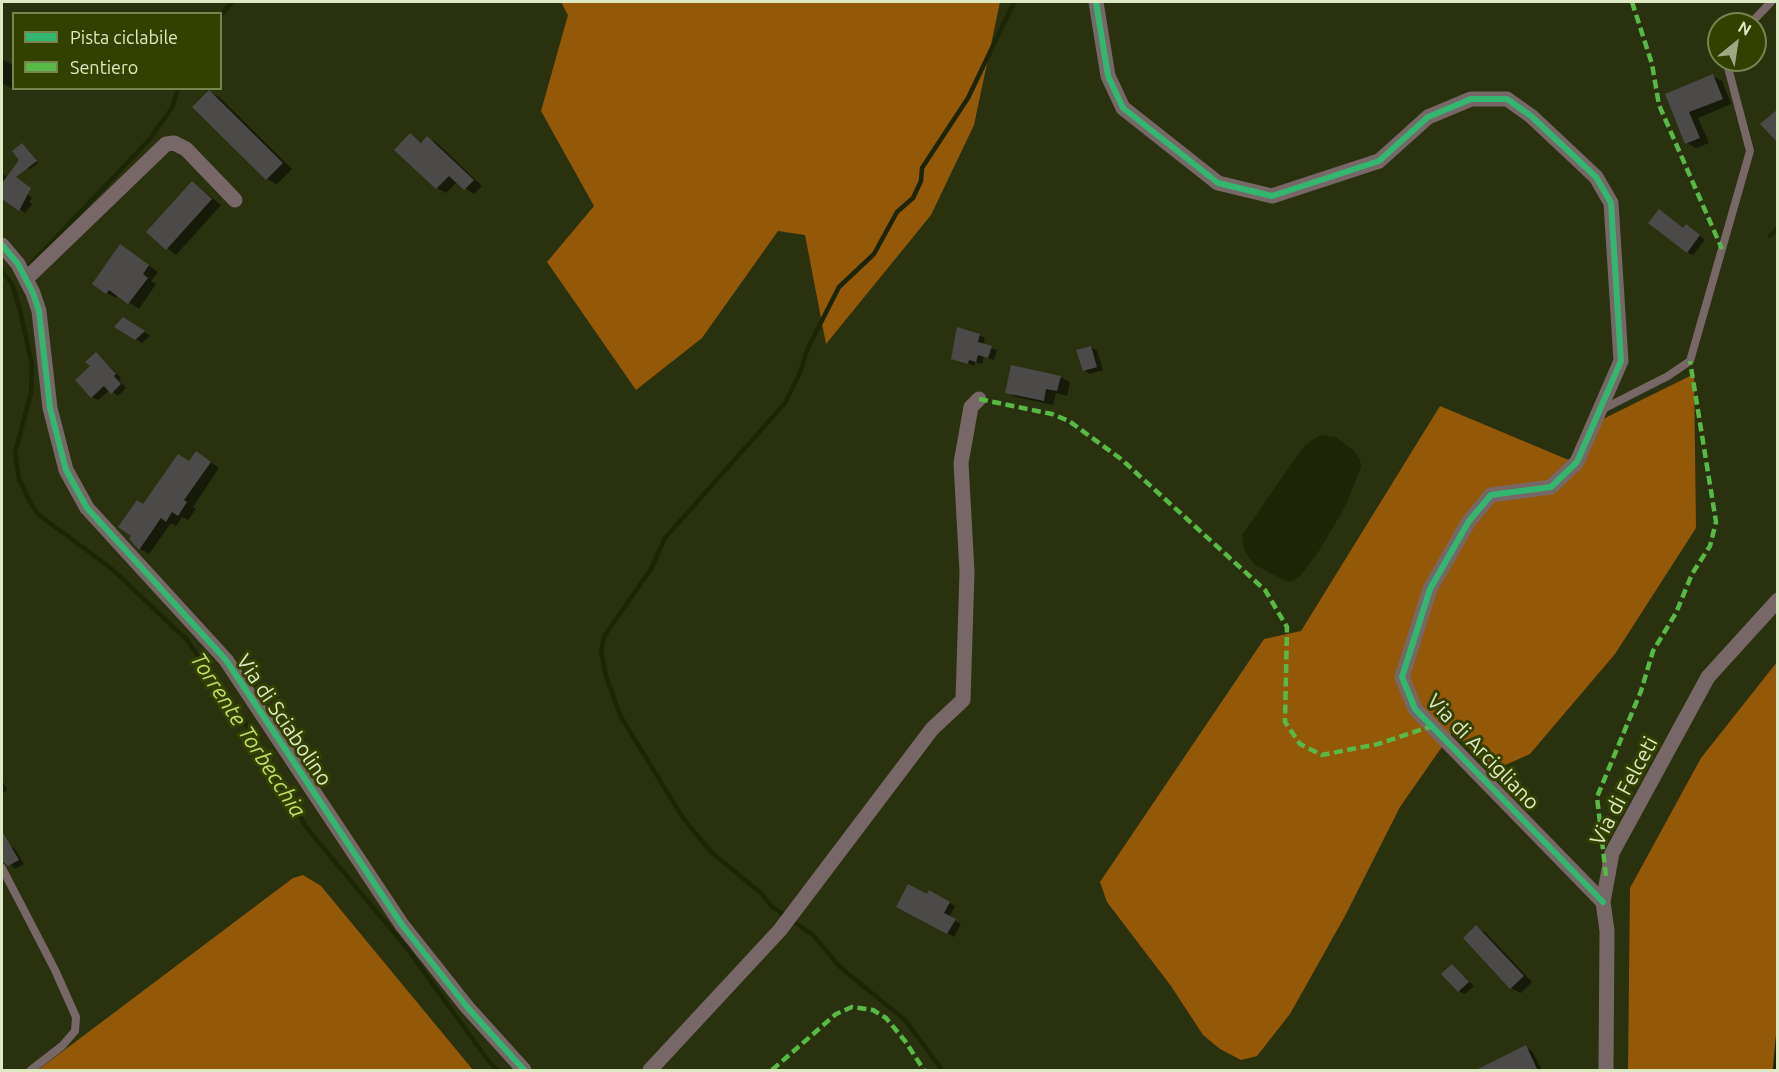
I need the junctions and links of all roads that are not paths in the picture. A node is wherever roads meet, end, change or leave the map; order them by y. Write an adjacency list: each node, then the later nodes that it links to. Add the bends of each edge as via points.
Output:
1 (1096, 2): 7 (street, Via di Arcigliano, via 1108,76 1123,108 1218,183 1272,196 1346,174 1379,161 1428,117 1471,99 1507,99 1531,116 1596,177 1611,203 1621,362)
2 (1729, 72): 7 (lane, via 1750,151 1690,361)
3 (235, 200): 5 (street, via 186,149 166,144)
4 (2, 245): 5 (street, Via di Sciabolino)
5 (27, 278): 12 (street, Via di Sciabolino, via 39,311 52,419 66,470 87,508 226,660 402,925)
6 (979, 399): 13 (street, via 971,407 961,463 967,572 963,700 932,729 780,930)
7 (1599, 411): 10 (street, Via di Arcigliano, via 1577,462 1551,487 1491,495 1469,521 1430,589 1402,677 1414,709)
8 (1778, 600): 10 (street, Via di Felceti, via 1708,677 1698,694 1616,844 1608,864)
9 (2, 868): 11 (lane, via 76,1017 75,1031)
10 (1603, 902): 14 (street, Via di Felceti, via 1607,931)
11 (31, 1071)
12 (524, 1071)
13 (650, 1071)
14 (1606, 1071)

